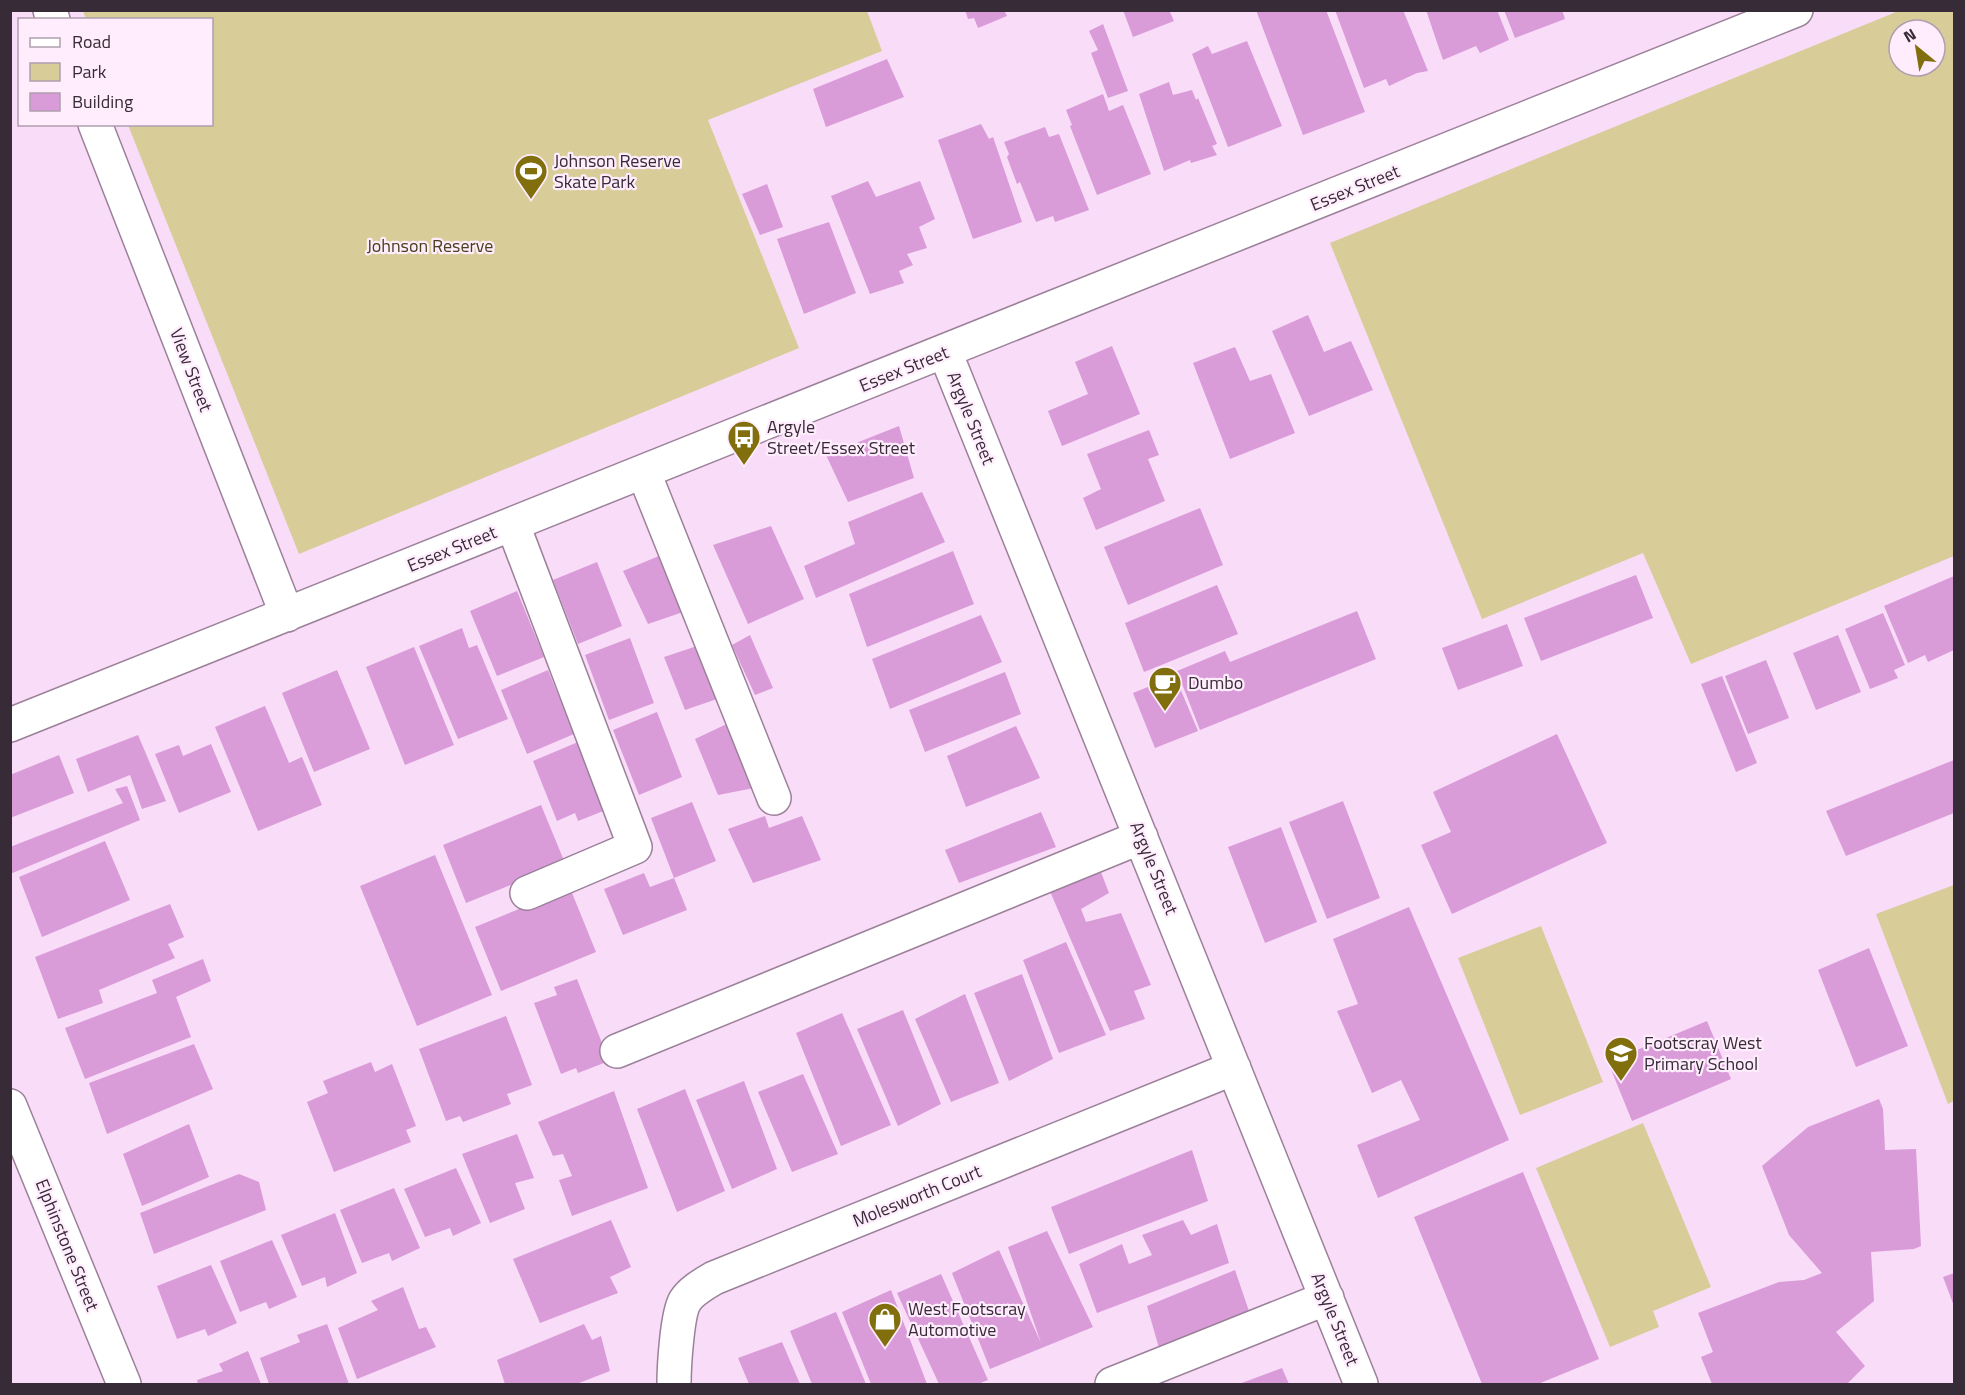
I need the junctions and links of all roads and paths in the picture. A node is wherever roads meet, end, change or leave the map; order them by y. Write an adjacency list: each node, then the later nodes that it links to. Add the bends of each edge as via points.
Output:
1 (1796, 10): 3 (street, Essex Street)
2 (96, 126): 6 (street, View Street)
3 (945, 352): 4 (street, Essex Street); 9 (street, Argyle Street)
4 (644, 472): 5 (street, Essex Street); 8 (street)
5 (513, 525): 6 (street, Essex Street); 10 (street, via 635,847)
6 (287, 615): 7 (street, Essex Street)
7 (10, 725)
8 (774, 798)
9 (1141, 837): 11 (street); 12 (street, Argyle Street)
10 (527, 893)
11 (617, 1051)
12 (1234, 1068): 14 (street, Argyle Street); 16 (street, Molesworth Court, via 698,1287 684,1301 680,1315)
13 (10, 1106): 15 (street, Elphinstone Street)
14 (1327, 1298): 17 (street); 18 (street, Argyle Street)
15 (124, 1384)
16 (674, 1384)
17 (1112, 1384)
18 (1361, 1384)

